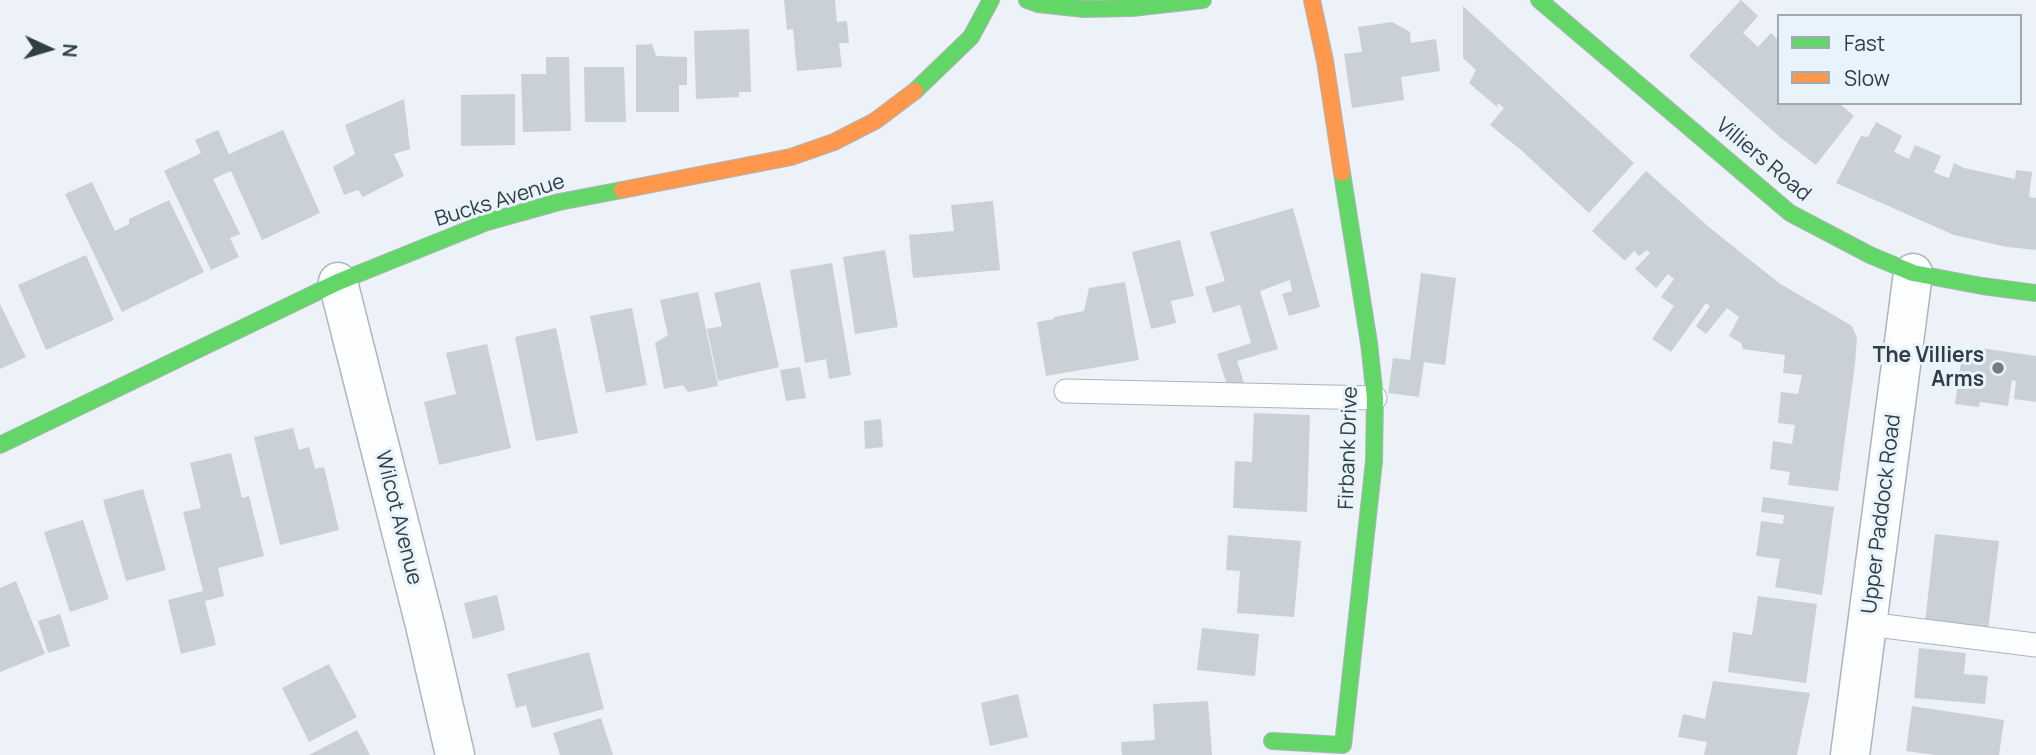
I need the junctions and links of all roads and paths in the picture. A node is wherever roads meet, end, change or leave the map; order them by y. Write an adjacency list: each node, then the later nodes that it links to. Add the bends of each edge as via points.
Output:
1 (991, 0): 7 (street, Bucks Avenue, via 971,37 922,85 875,121 834,142 791,157 547,205 487,222)
2 (1027, 0): 3 (street, via 1084,9)
3 (1203, 0)
4 (1312, 0): 10 (street, Firbank Drive, via 1328,75)
5 (1539, 0): 6 (street, Villiers Road, via 1790,213)
6 (1913, 273): 8 (street, Villiers Road); 12 (street, Upper Paddock Road)
7 (338, 282): 11 (street, Bucks Avenue); 15 (street, Wilcot Avenue)
8 (2036, 293)
9 (1066, 391): 10 (lane)
10 (1375, 398): 14 (street, Firbank Drive, via 1374,460 1343,746)
11 (0, 444)
12 (1868, 624): 13 (lane); 16 (street, Upper Paddock Road)
13 (2036, 645)
14 (1272, 741)
15 (455, 755)
16 (1850, 755)

